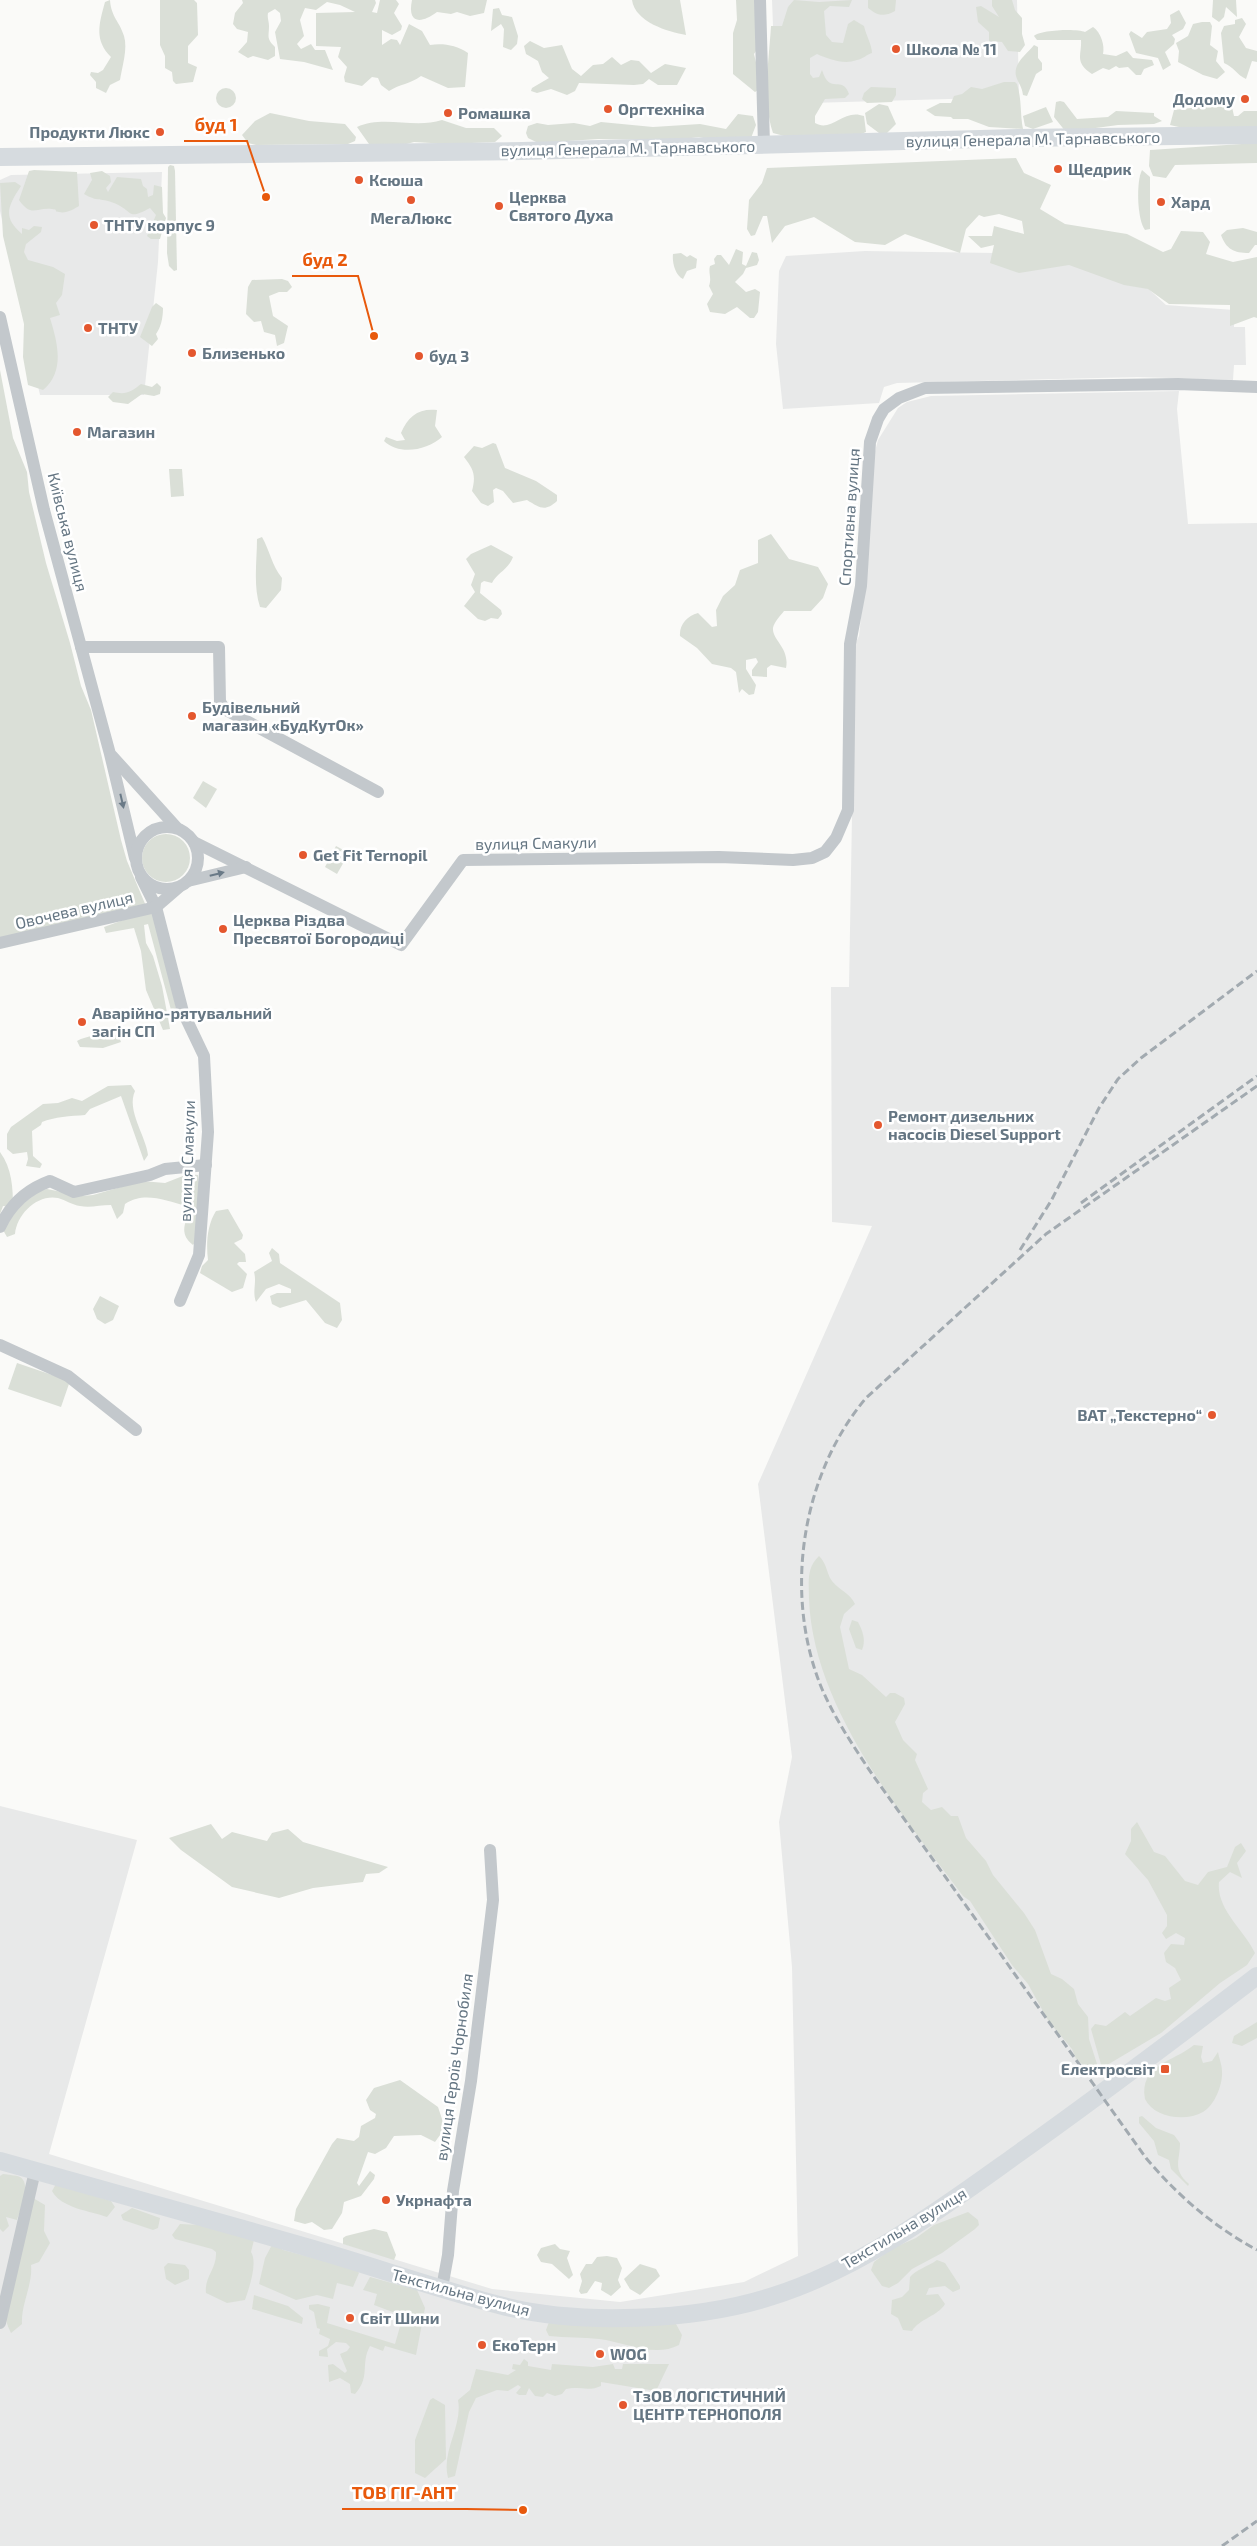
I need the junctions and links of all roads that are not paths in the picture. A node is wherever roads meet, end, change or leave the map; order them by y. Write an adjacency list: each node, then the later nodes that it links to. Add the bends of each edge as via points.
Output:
1 (760, 0): 3 (street)
2 (1257, 135): 3 (street, вулиця Генерала М. Тарнавського)
3 (764, 144): 4 (street, вулиця Генерала М. Тарнавського, via 522,151)
4 (0, 157)
5 (0, 317): 7 (street, Київська вулиця, via 44,510)
6 (1257, 388): 12 (street, Спортивна вулиця, via 1178,384 925,388 899,398 884,410 870,442 861,586 850,644 848,810 836,838)
7 (81, 647): 8 (street, Київська вулиця); 9 (street, via 219,647 220,702 226,710)
8 (110, 754): 10 (street); 13 (street, Київська вулиця, one-way to 13)
9 (378, 792)
10 (177, 828): 11 (street); 13 (street, via 162,827 148,832 141,839)
11 (194, 842): 14 (street, вулиця Смакули); 16 (street, via 198,862 195,872)
12 (825, 852): 14 (street, вулиця Смакули, via 812,858 793,860 710,857 463,860 401,946)
13 (135, 858): 15 (street)
14 (246, 867): 16 (street, one-way to 14)
15 (141, 877): 16 (street, via 159,888); 17 (street, вулиця Смакули)
16 (184, 884): 17 (street)
17 (156, 907): 18 (street, Овочева вулиця); 19 (street, вулиця Смакули, via 183,1012 204,1056 208,1132)
18 (0, 944)
19 (206, 1165): 20 (street, via 165,1169 74,1192 50,1181 33,1187 15,1204); 21 (street, вулиця Смакули, via 199,1255)
20 (0, 1227)
21 (180, 1301)
22 (0, 1345): 23 (street, via 68,1376)
23 (136, 1430)
24 (490, 1850): 28 (street, вулиця Героїв Чорнобиля, via 493,1900)
25 (1257, 1976): 28 (street, Текстильна вулиця, via 1131,2073 972,2186 895,2238 802,2286 771,2297 728,2306 626,2317 534,2312 500,2306)
26 (0, 2161): 27 (street, Текстильна вулиця)
27 (35, 2171): 28 (street, Текстильна вулиця); 29 (street)
28 (442, 2288)
29 (0, 2323)

